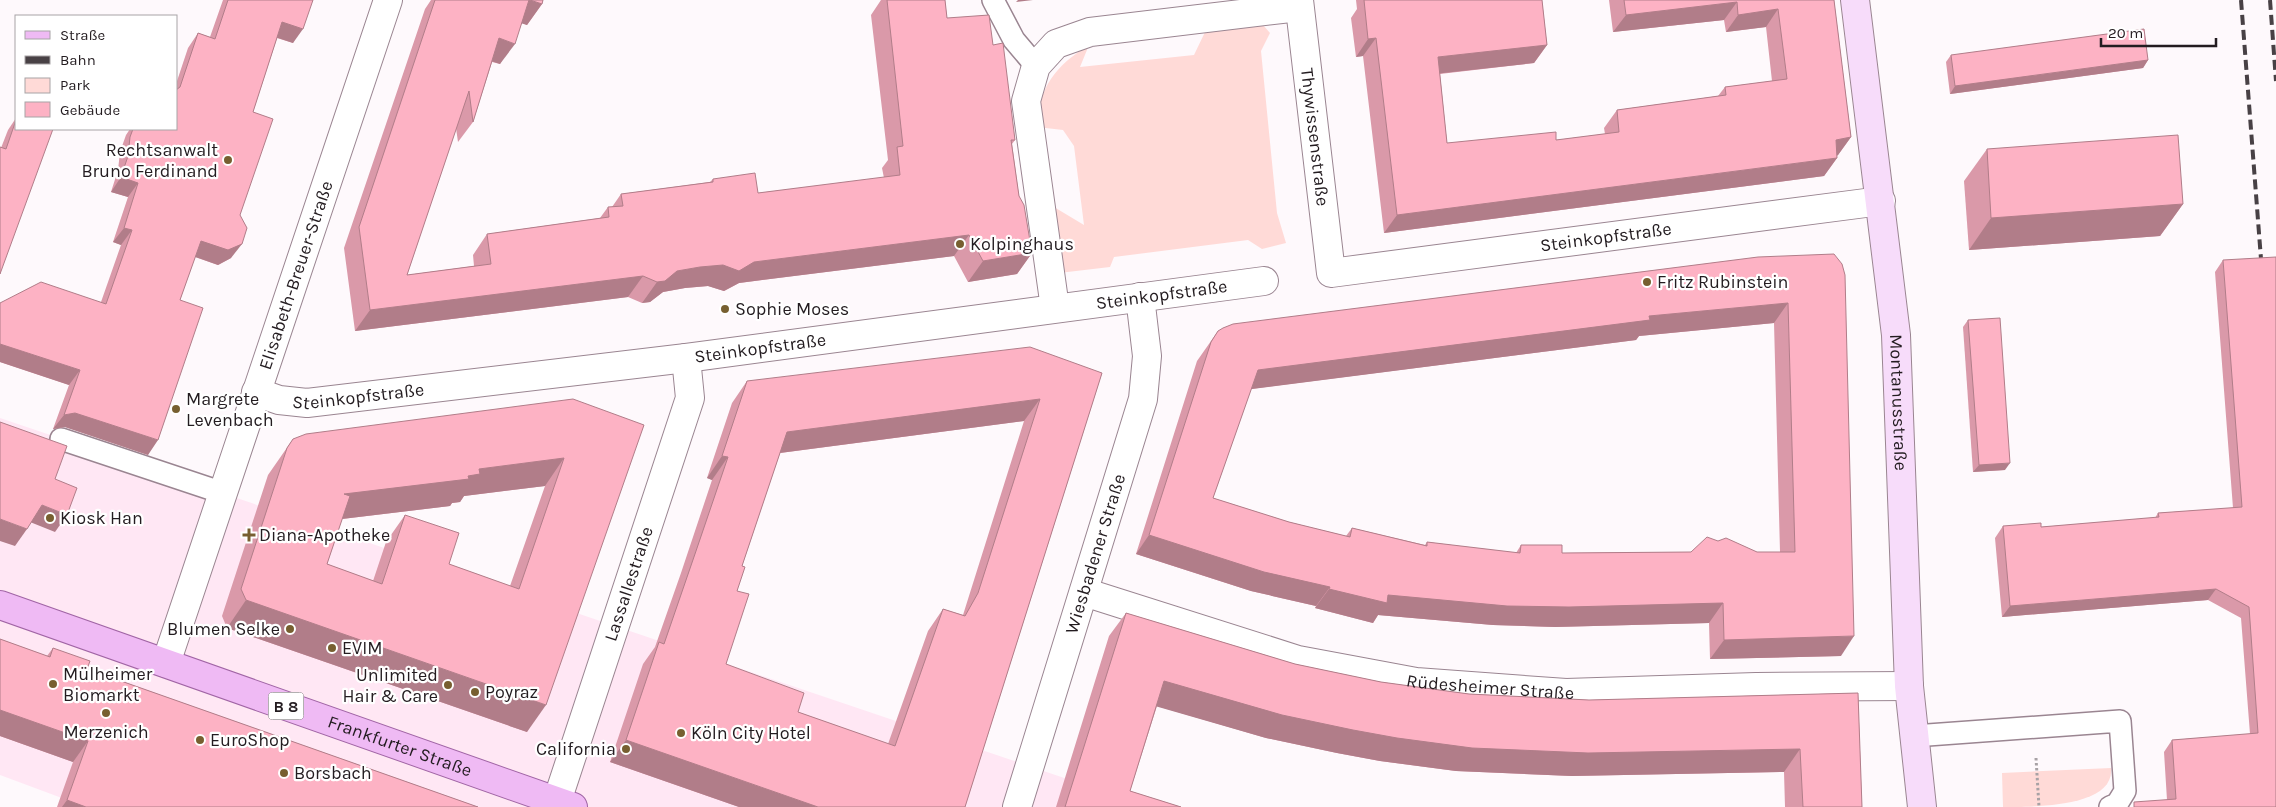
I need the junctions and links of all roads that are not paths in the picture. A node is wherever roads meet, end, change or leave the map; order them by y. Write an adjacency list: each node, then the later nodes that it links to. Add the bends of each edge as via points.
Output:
1 (388, 0): 12 (street, Elisabeth-Breuer-Straße)
2 (993, 0): 5 (lane, via 1014,40)
3 (1855, 0): 6 (street, Montanusstraße)
4 (1299, 3): 5 (street, via 1090,32 1056,44); 7 (street, Thywissenstraße)
5 (1036, 66): 10 (street, via 1026,101)
6 (1881, 201): 7 (street, Steinkopfstraße); 18 (street, Montanusstraße, via 1896,335)
7 (1331, 273)
8 (1264, 281): 9 (street, Steinkopfstraße)
9 (1140, 298): 10 (street, Steinkopfstraße); 15 (street, Wiesbadener Straße, via 1147,356 1143,399)
10 (1055, 308): 11 (street, Steinkopfstraße)
11 (686, 358): 12 (street, Steinkopfstraße, via 307,403 279,400); 20 (street, Lassallestraße, via 690,398)
12 (256, 392): 14 (street, Elisabeth-Breuer-Straße)
13 (61, 439): 14 (lane)
14 (223, 493): 17 (street, Elisabeth-Breuer-Straße)
15 (1084, 592): 18 (street, Rüdesheimer Straße, via 1298,660 1416,682 1566,693); 21 (street, Wiesbadener Straße)
16 (0, 605): 17 (main road, Frankfurter Straße / B 8)
17 (166, 664): 20 (main road, Frankfurter Straße / B 8)
18 (1909, 686): 19 (street, Montanusstraße)
19 (1914, 736): 22 (street, Montanusstraße); 23 (lane, via 2120,721 2125,791 2117,804)
20 (562, 805)
21 (1018, 807)
22 (1922, 807)
23 (2110, 807)

